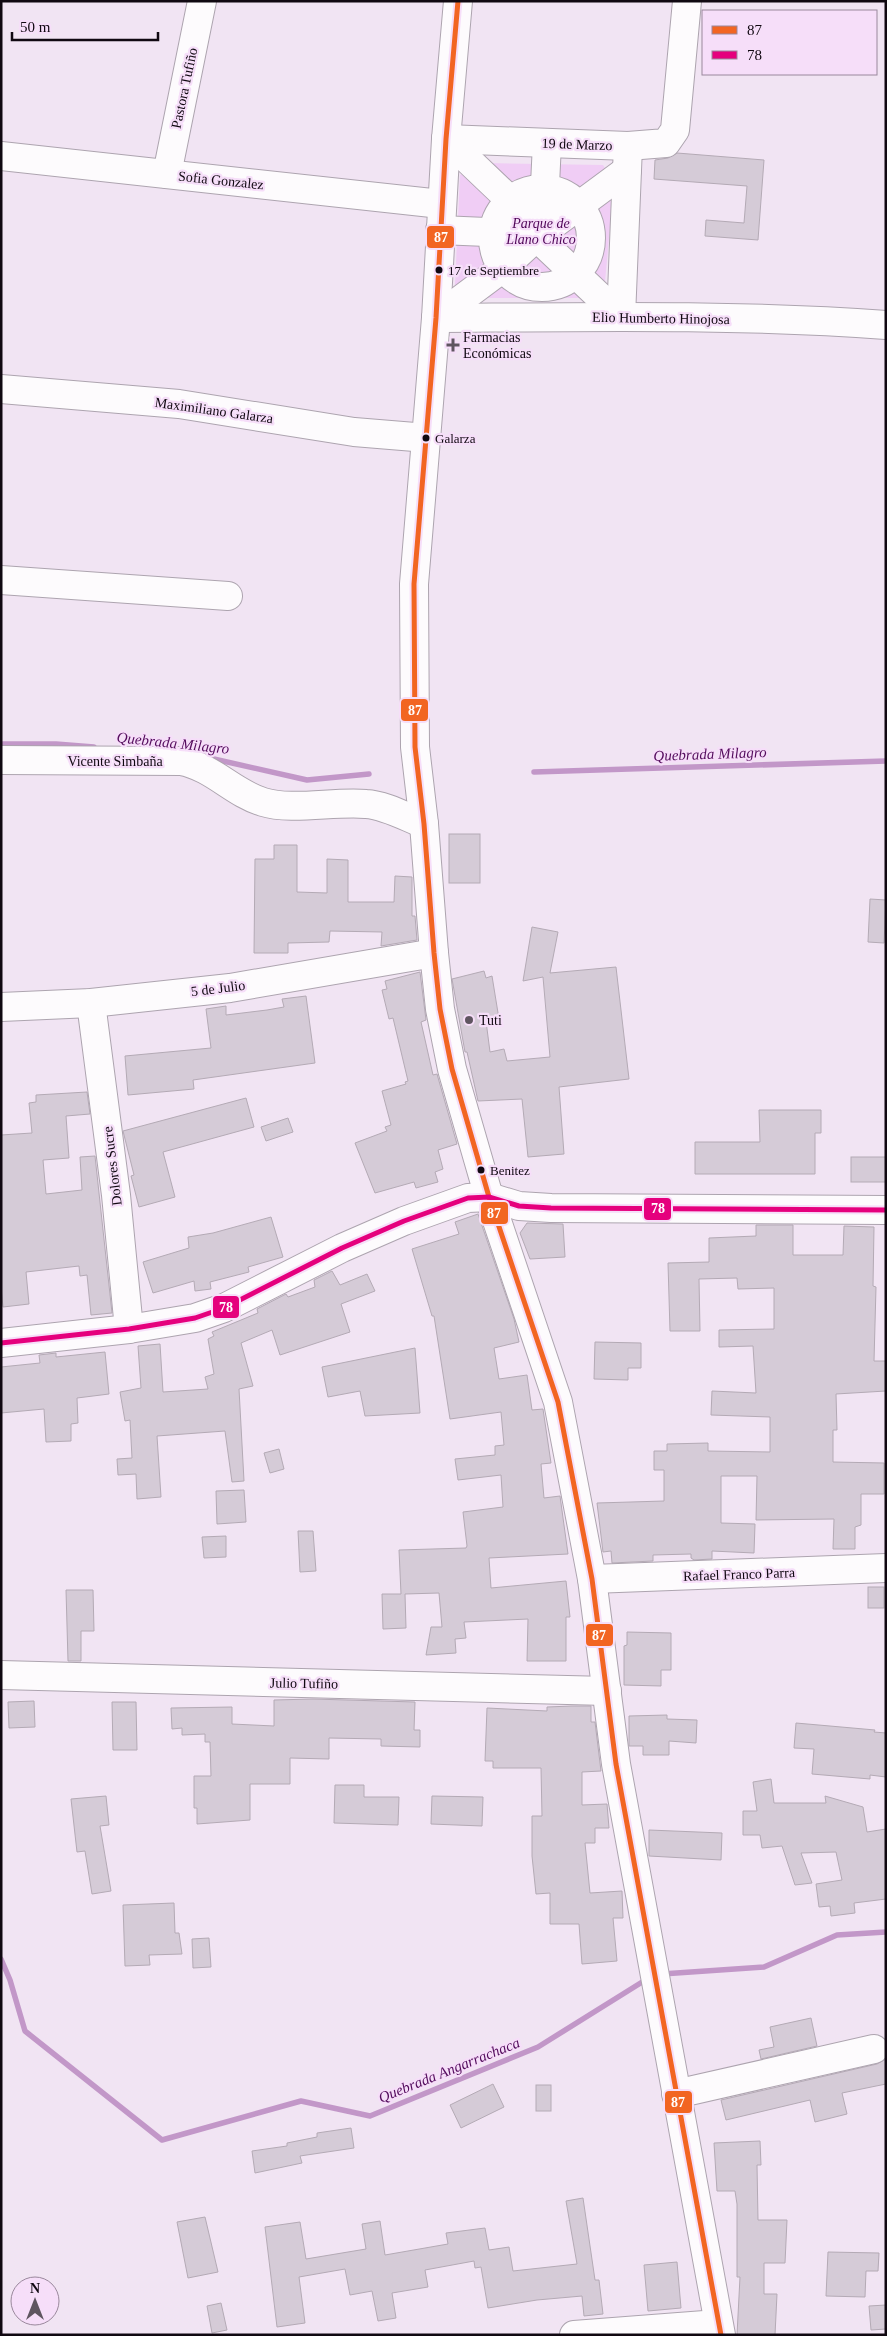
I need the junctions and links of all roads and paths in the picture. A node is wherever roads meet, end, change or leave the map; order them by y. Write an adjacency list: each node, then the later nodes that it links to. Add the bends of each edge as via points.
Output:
1 (202, 1): 8 (street, Pastora Tufiño)
2 (458, 1): 4 (street)
3 (687, 1): 7 (street, 19 de Marzo, via 675,130 666,143)
4 (446, 139): 5 (street, 19 de Marzo); 10 (street); 12 (street)
5 (547, 143): 7 (street, 19 de Marzo); 9 (street)
6 (1, 156): 8 (street, Sofia Gonzalez)
7 (627, 158): 11 (street); 16 (street)
8 (167, 174): 12 (street, Sofia Gonzalez)
9 (546, 189): 10 (street, via 533,190); 11 (street, via 558,191); 14 (street)
10 (510, 200): 13 (street, via 498,215); 14 (street)
11 (579, 205): 14 (street); 15 (street, via 586,216)
12 (441, 217): 13 (street, Sofia Gonzalez); 22 (street)
13 (493, 232): 14 (street, Sofia Gonzalez); 17 (street, via 494,251)
14 (540, 235): 15 (street, Sofia Gonzalez); 17 (street); 18 (street); 19 (street)
15 (591, 240): 16 (street, Sofia Gonzalez); 18 (street, via 586,259)
16 (624, 244): 21 (street)
17 (503, 268): 19 (street, via 520,282); 22 (street)
18 (574, 275): 19 (street); 21 (street)
19 (543, 287): 20 (street)
20 (543, 317): 21 (street, Elio Humberto Hinojosa); 22 (street, Elio Humberto Hinojosa)
21 (621, 317): 23 (street, Elio Humberto Hinojosa, via 837,321)
22 (436, 318): 25 (street)
23 (886, 325)
24 (1, 389): 25 (street, Maximiliano Galarza, via 179,404 354,432)
25 (427, 438): 29 (street, via 414,584 413,639 415,748)
26 (1, 580): 27 (street)
27 (228, 596)
28 (1, 760): 29 (street, Vicente Simbaña, via 181,761 205,768 262,802 286,805 366,804)
29 (424, 824): 30 (street)
30 (434, 953): 31 (street, 5 de Julio, via 230,988); 33 (street, via 440,1009 452,1068)
31 (92, 1003): 32 (street, 5 de Julio); 35 (street, Dolores Sucre)
32 (1, 1007)
33 (489, 1196): 34 (street, via 519,1206 551,1208); 35 (street, via 468,1198 404,1221 342,1248 224,1308 195,1318); 38 (street, via 558,1402)
34 (886, 1210)
35 (129, 1329): 36 (street)
36 (1, 1343)
37 (886, 1568): 38 (street, Rafael Franco Parra)
38 (592, 1579): 40 (street)
39 (1, 1674): 40 (street, Julio Tufiño)
40 (607, 1691): 42 (street, via 616,1764)
41 (874, 2048): 42 (street)
42 (676, 2094): 43 (street)
43 (720, 2329): 44 (street)
44 (574, 2335)

